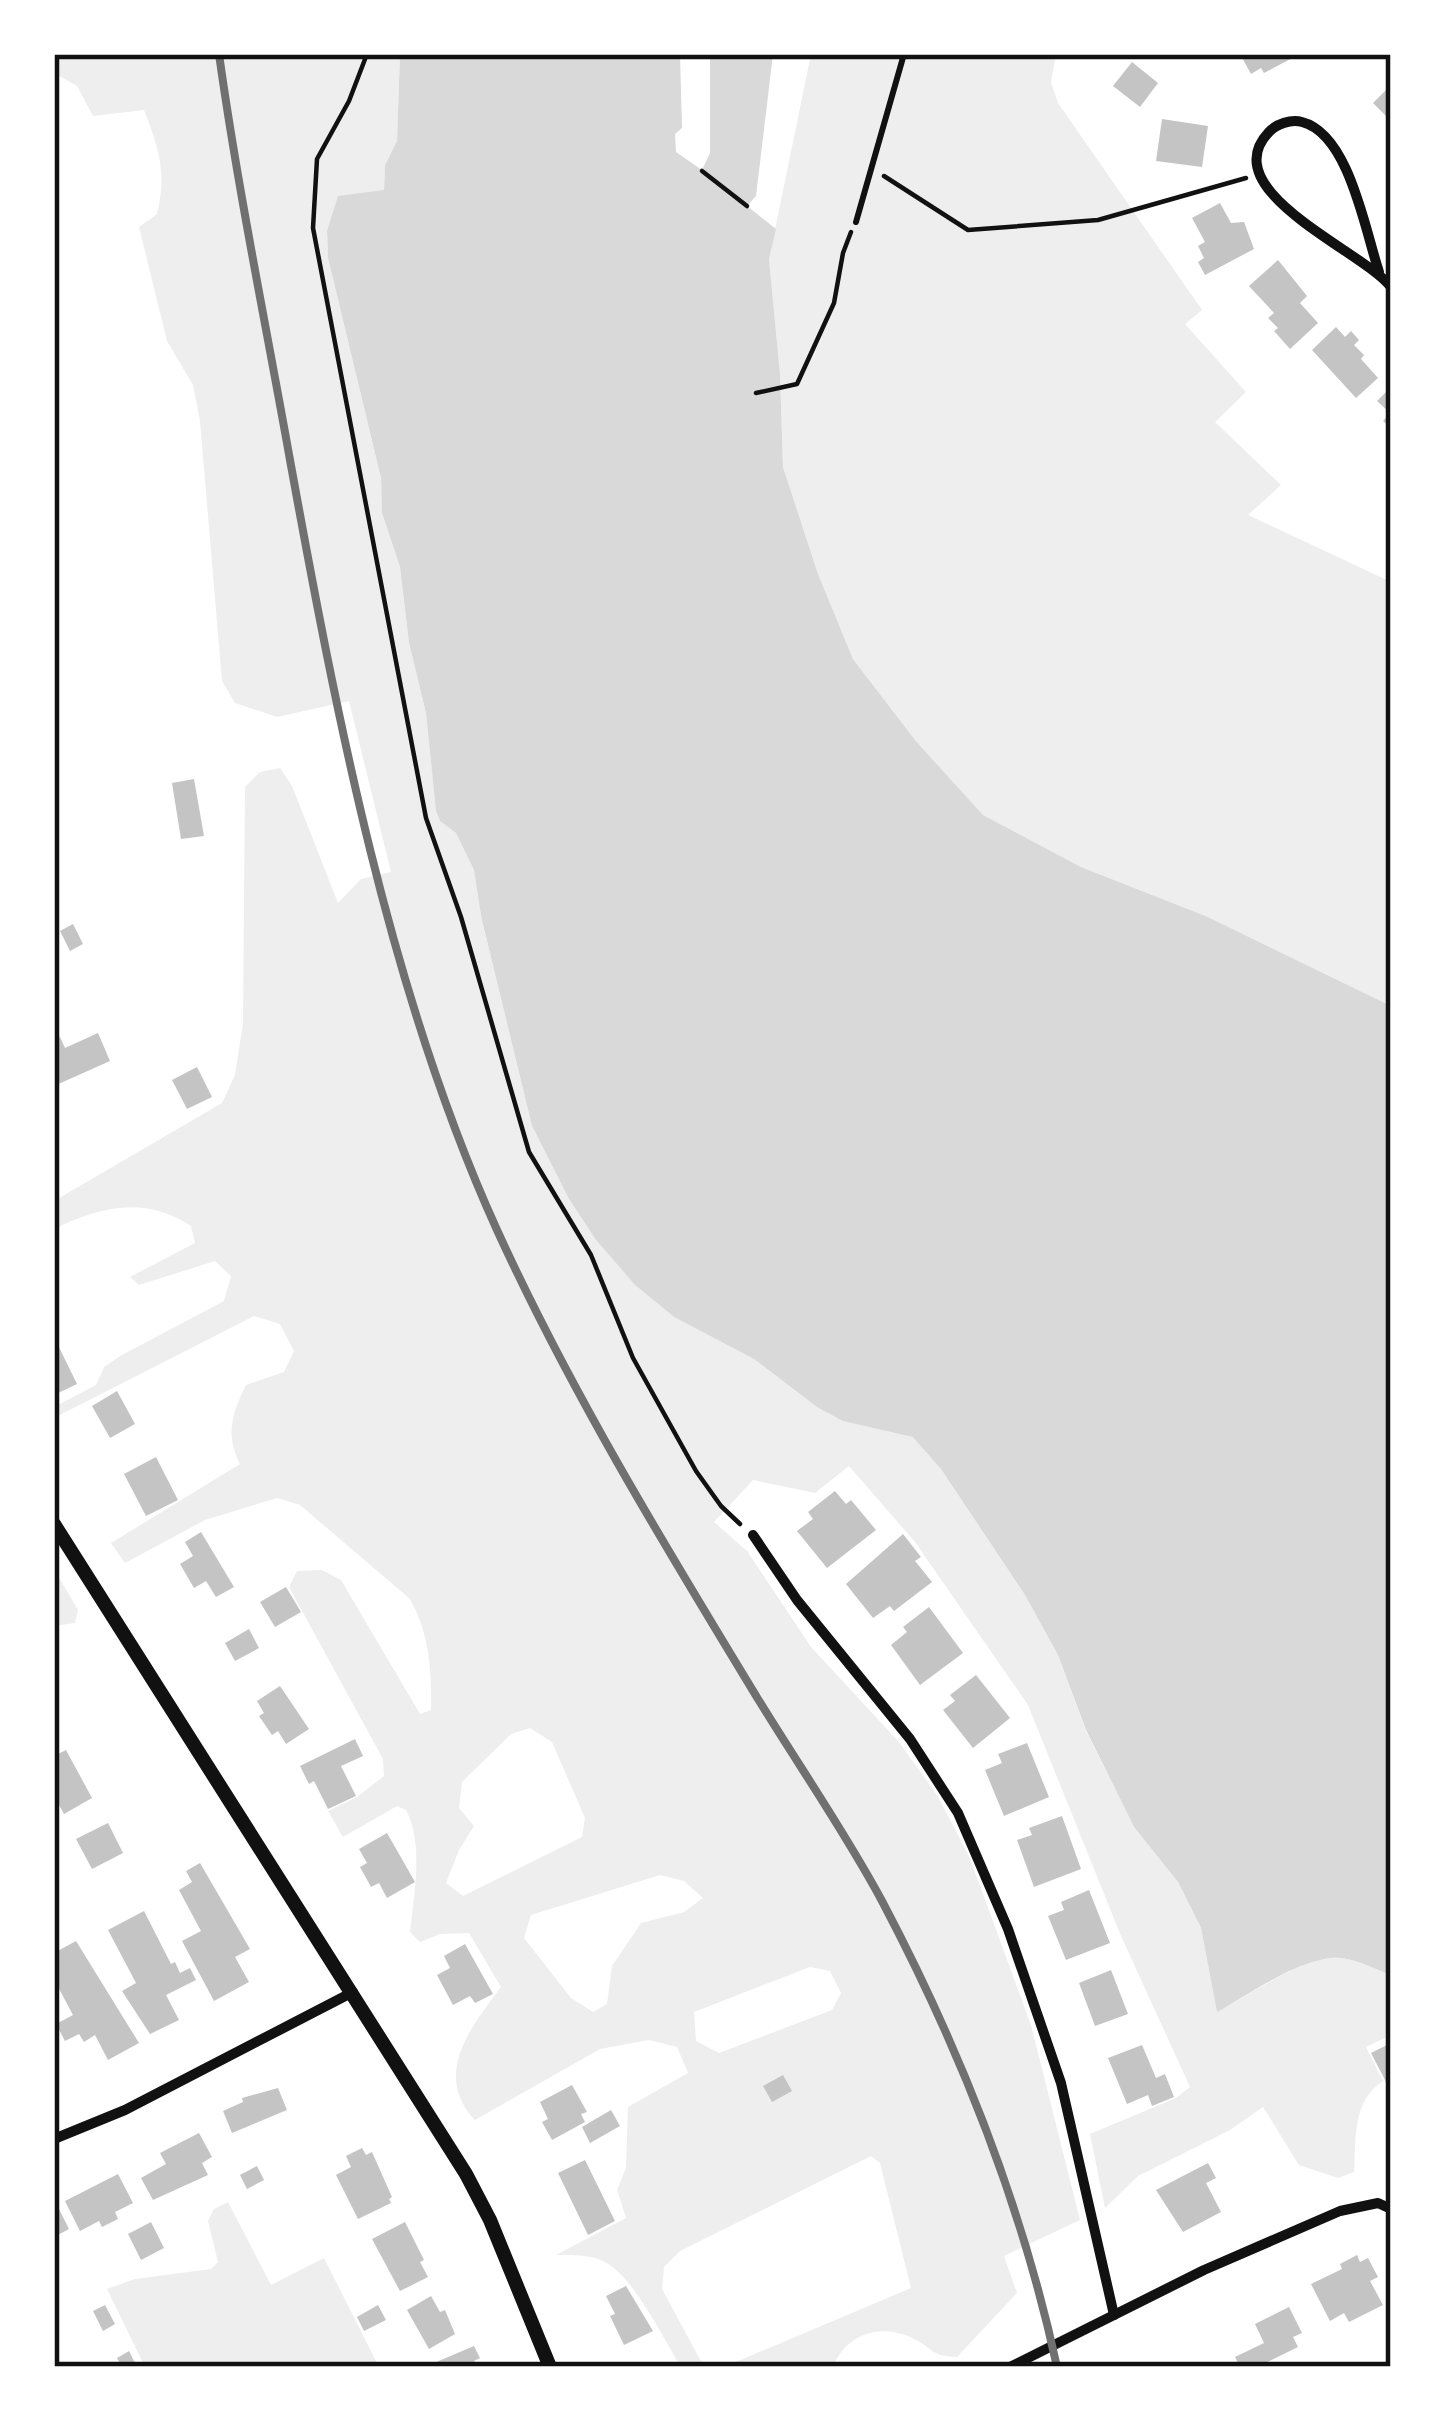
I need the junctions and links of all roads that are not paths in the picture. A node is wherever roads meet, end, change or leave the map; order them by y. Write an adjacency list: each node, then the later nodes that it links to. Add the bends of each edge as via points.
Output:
1 (904, 54): 2 (lane)
2 (856, 222)
3 (1379, 272): 3 (street, via 1336,147 1319,128 1295,119 1271,129 1257,150 1257,175 1286,209); 4 (street)
4 (1391, 287)
5 (54, 1524): 7 (street)
6 (753, 1535): 10 (street, via 958,1813 1061,2083)
7 (353, 1992): 8 (street); 11 (street, via 466,2174)
8 (54, 2139)
9 (1391, 2209): 10 (street, via 1378,2203 1340,2211)
10 (1114, 2314): 12 (street)
11 (550, 2367)
12 (1010, 2367)

